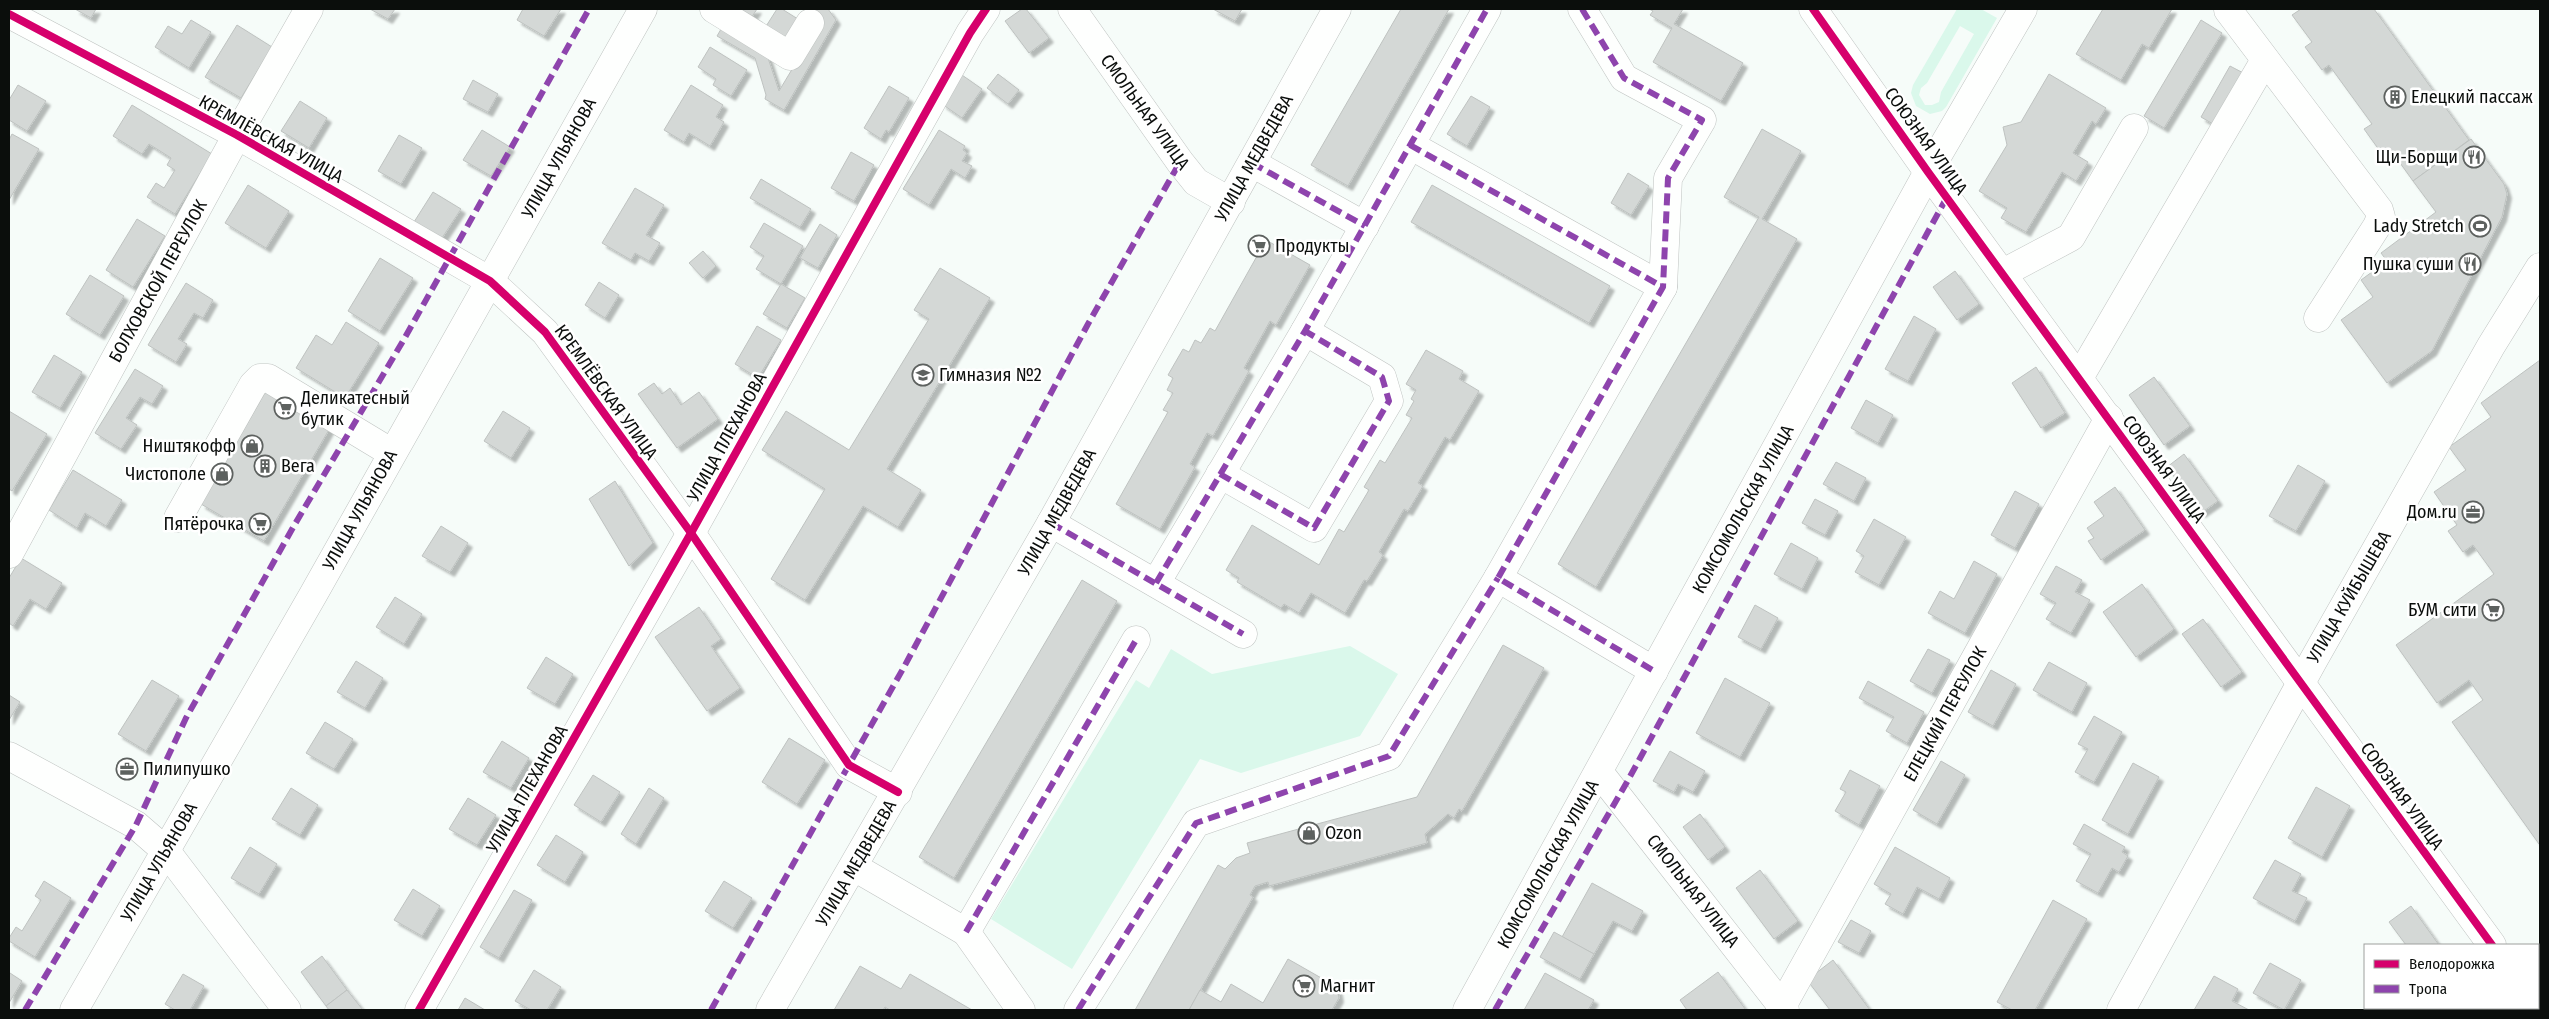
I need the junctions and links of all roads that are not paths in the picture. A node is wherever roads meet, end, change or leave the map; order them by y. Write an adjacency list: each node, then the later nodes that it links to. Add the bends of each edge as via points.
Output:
1 (309, 9): 16 (street, БОЛХОВСКОЙ ПЕРЕУЛОК)
2 (643, 9): 24 (street, УЛИЦА УЛЬЯНОВА)
3 (714, 9): 13 (street, via 790,56)
4 (986, 9): 34 (street, УЛИЦА ПЛЕХАНОВА)
5 (1072, 9): 20 (street, СМОЛЬНАЯ УЛИЦА, via 1196,182)
6 (1337, 9): 18 (street, УЛИЦА МЕДВЕДЕВА)
7 (1487, 9): 17 (street)
8 (1582, 9): 25 (street, via 1624,78 1702,120 1668,178)
9 (1813, 9): 19 (street, СОЮЗНАЯ УЛИЦА)
10 (2023, 9): 19 (street, КОМСОМОЛЬСКАЯ УЛИЦА)
11 (2228, 10): 14 (street)
12 (9, 14): 16 (street, КРЕМЛЁВСКАЯ УЛИЦА)
13 (810, 23)
14 (2265, 60): 26 (street, via 2379,210 2381,217); 28 (street)
15 (2134, 128): 23 (street, via 2071,237)
16 (237, 135): 24 (street, КРЕМЛЁВСКАЯ УЛИЦА); 35 (street, БОЛХОВСКОЙ ПЕРЕУЛОК)
17 (1410, 145): 21 (street); 25 (street)
18 (1252, 163): 20 (street, УЛИЦА МЕДВЕДЕВА); 21 (street)
19 (1928, 172): 23 (street, СОЮЗНАЯ УЛИЦА); 40 (street, КОМСОМОЛЬСКАЯ УЛИЦА)
20 (1230, 202): 33 (street, УЛИЦА МЕДВЕДЕВА)
21 (1364, 226): 27 (street)
22 (2540, 267): 41 (street, УЛИЦА КУЙБЫШЕВА, via 2491,346)
23 (2003, 274): 28 (street, СОЮЗНАЯ УЛИЦА)
24 (490, 281): 30 (street, УЛИЦА УЛЬЯНОВА); 34 (street, КРЕМЛЁВСКАЯ УЛИЦА, via 545,332)
25 (1663, 288): 36 (street)
26 (2318, 318)
27 (1305, 331): 31 (street); 31 (street, via 1382,377 1389,401 1314,528)
28 (2079, 378): 29 (street, СОЮЗНАЯ УЛИЦА)
29 (2109, 418): 41 (street, СОЮЗНАЯ УЛИЦА); 49 (street, ЕЛЕЦКИЙ ПЕРЕУЛОК)
30 (392, 453): 32 (street, via 268,378 260,378 253,385); 45 (street, УЛИЦА УЛЬЯНОВА)
31 (1220, 474): 37 (street)
32 (178, 518)
33 (1051, 523): 37 (street); 44 (street, УЛИЦА МЕДВЕДЕВА)
34 (691, 533): 44 (street, КРЕМЛЁВСКАЯ УЛИЦА, via 849,766); 52 (street, УЛИЦА ПЛЕХАНОВА)
35 (9, 554)
36 (1498, 578): 40 (street); 55 (street, via 1389,756 1196,823)
37 (1156, 583): 38 (street)
38 (1243, 634)
39 (1136, 640): 47 (street)
40 (1654, 671): 43 (street, КОМСОМОЛЬСКАЯ УЛИЦА)
41 (2301, 682): 48 (street, СОЮЗНАЯ УЛИЦА); 57 (street, УЛИЦА КУЙБЫШЕВА)
42 (9, 756): 45 (street, via 136,825)
43 (1599, 772): 49 (street, СМОЛЬНАЯ УЛИЦА); 56 (street, КОМСОМОЛЬСКАЯ УЛИЦА)
44 (898, 792): 46 (street, УЛИЦА МЕДВЕДЕВА)
45 (166, 851): 50 (street, УЛИЦА УЛЬЯНОВА); 51 (street)
46 (854, 867): 47 (street); 53 (street, УЛИЦА МЕДВЕДЕВА)
47 (966, 932): 54 (street)
48 (2487, 943)
49 (1783, 1009)
50 (74, 1010)
51 (288, 1010)
52 (419, 1010)
53 (770, 1010)
54 (1021, 1010)
55 (1078, 1010)
56 (1467, 1010)
57 (2121, 1010)

